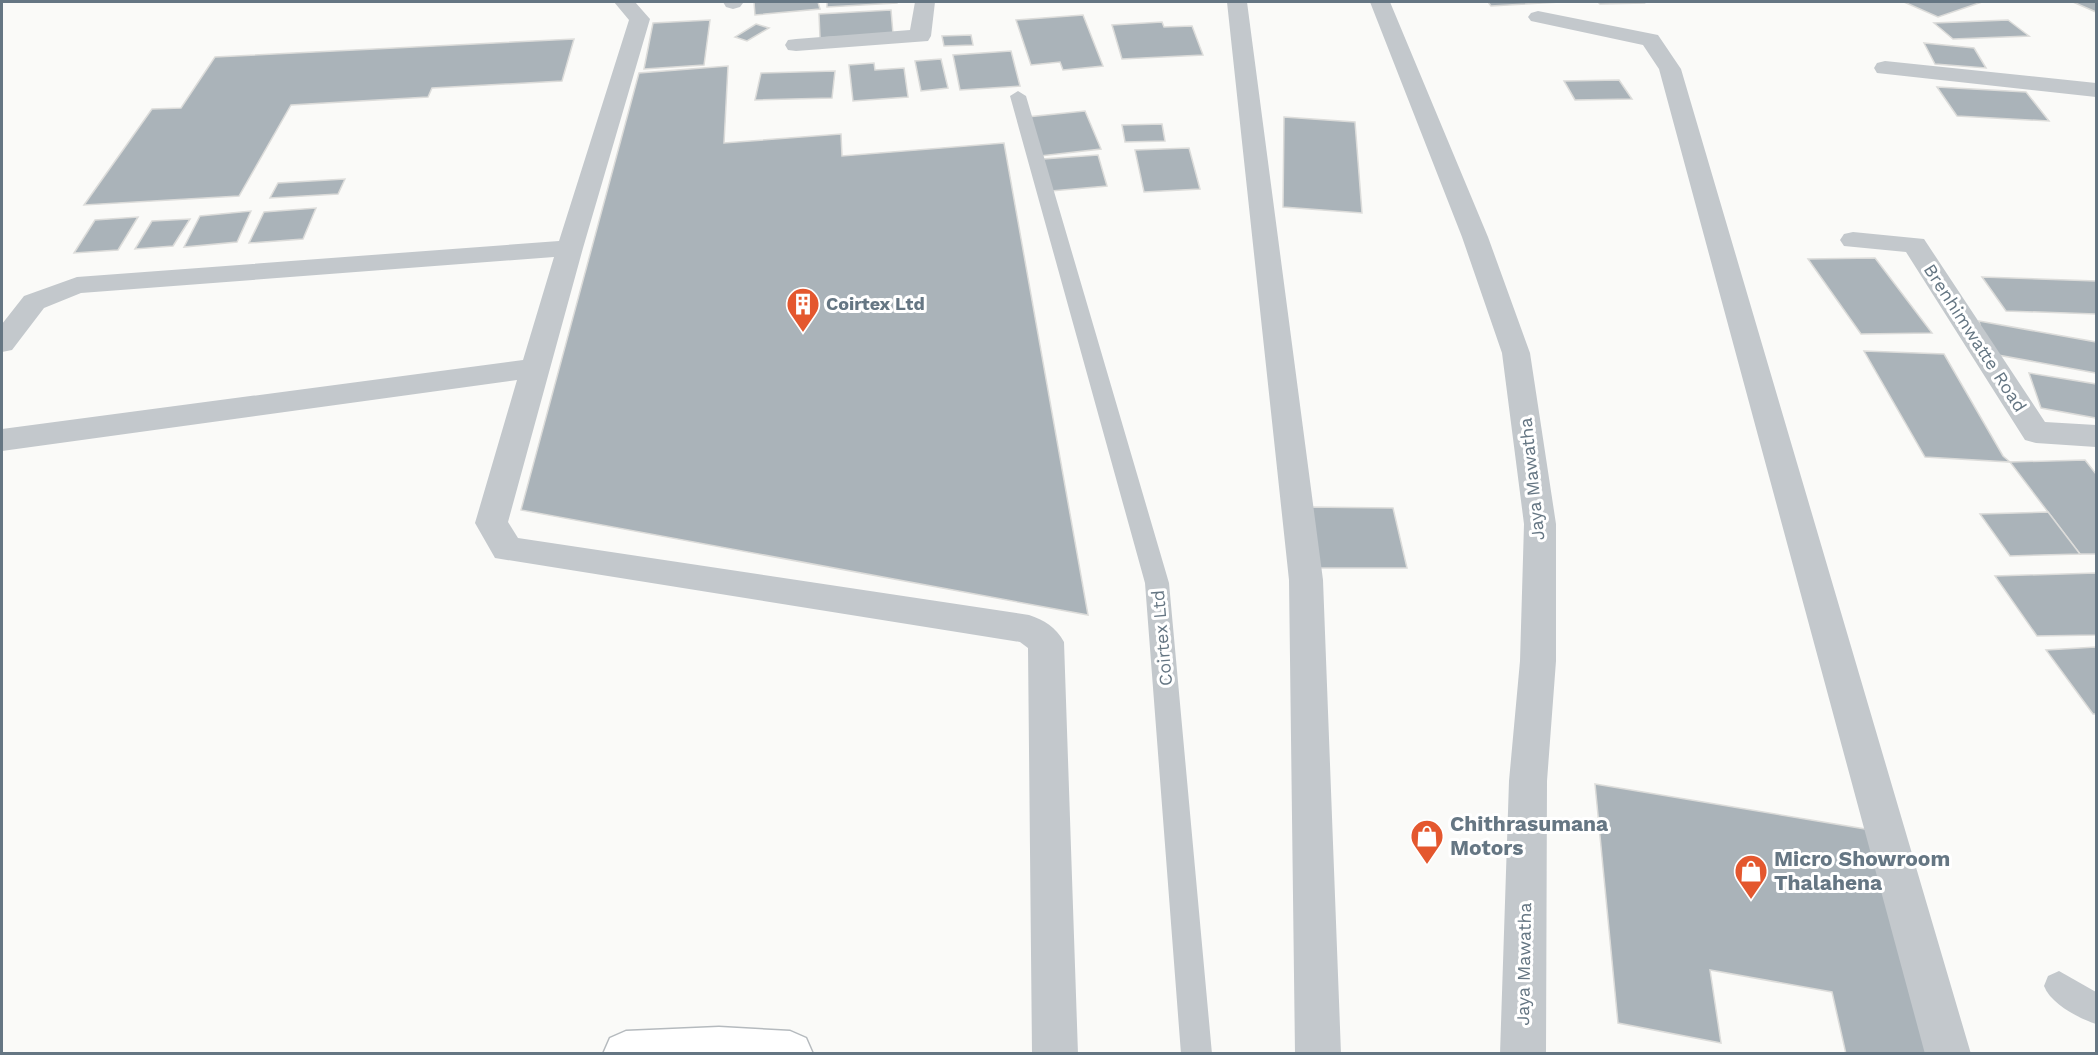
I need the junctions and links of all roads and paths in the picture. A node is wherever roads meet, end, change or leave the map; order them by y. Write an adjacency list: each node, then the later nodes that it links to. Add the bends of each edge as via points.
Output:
1 (624, 2): 11 (street, via 640,19)
2 (925, 2): 6 (street, via 920,36)
3 (1237, 2): 23 (street, via 1306,580)
4 (1380, 2): 24 (street, Jaya Mawatha, via 1475,237 1516,353 1540,524 1538,662 1528,780)
5 (1538, 17): 25 (street, via 1650,39 1670,69)
6 (796, 45)
7 (1885, 68): 8 (street)
8 (2097, 90)
9 (1018, 96): 22 (lane, Coirtex Ltd, via 1157,583)
10 (1852, 240): 14 (street, Brenhimwatte Road, via 1915,245 2036,432)
11 (570, 248): 12 (street, via 77,285 34,302); 13 (street)
12 (2, 343)
13 (536, 368): 15 (street); 21 (street, via 491,523 507,549 1029,629 1046,642)
14 (2097, 436)
15 (2, 440)
16 (2059, 986): 17 (lane)
17 (2097, 1009)
18 (720, 1052): 19 (main road); 20 (main road)
19 (626, 1053)
20 (790, 1053)
21 (1055, 1053)
22 (1197, 1053)
23 (1318, 1053)
24 (1523, 1053)
25 (1948, 1053)

